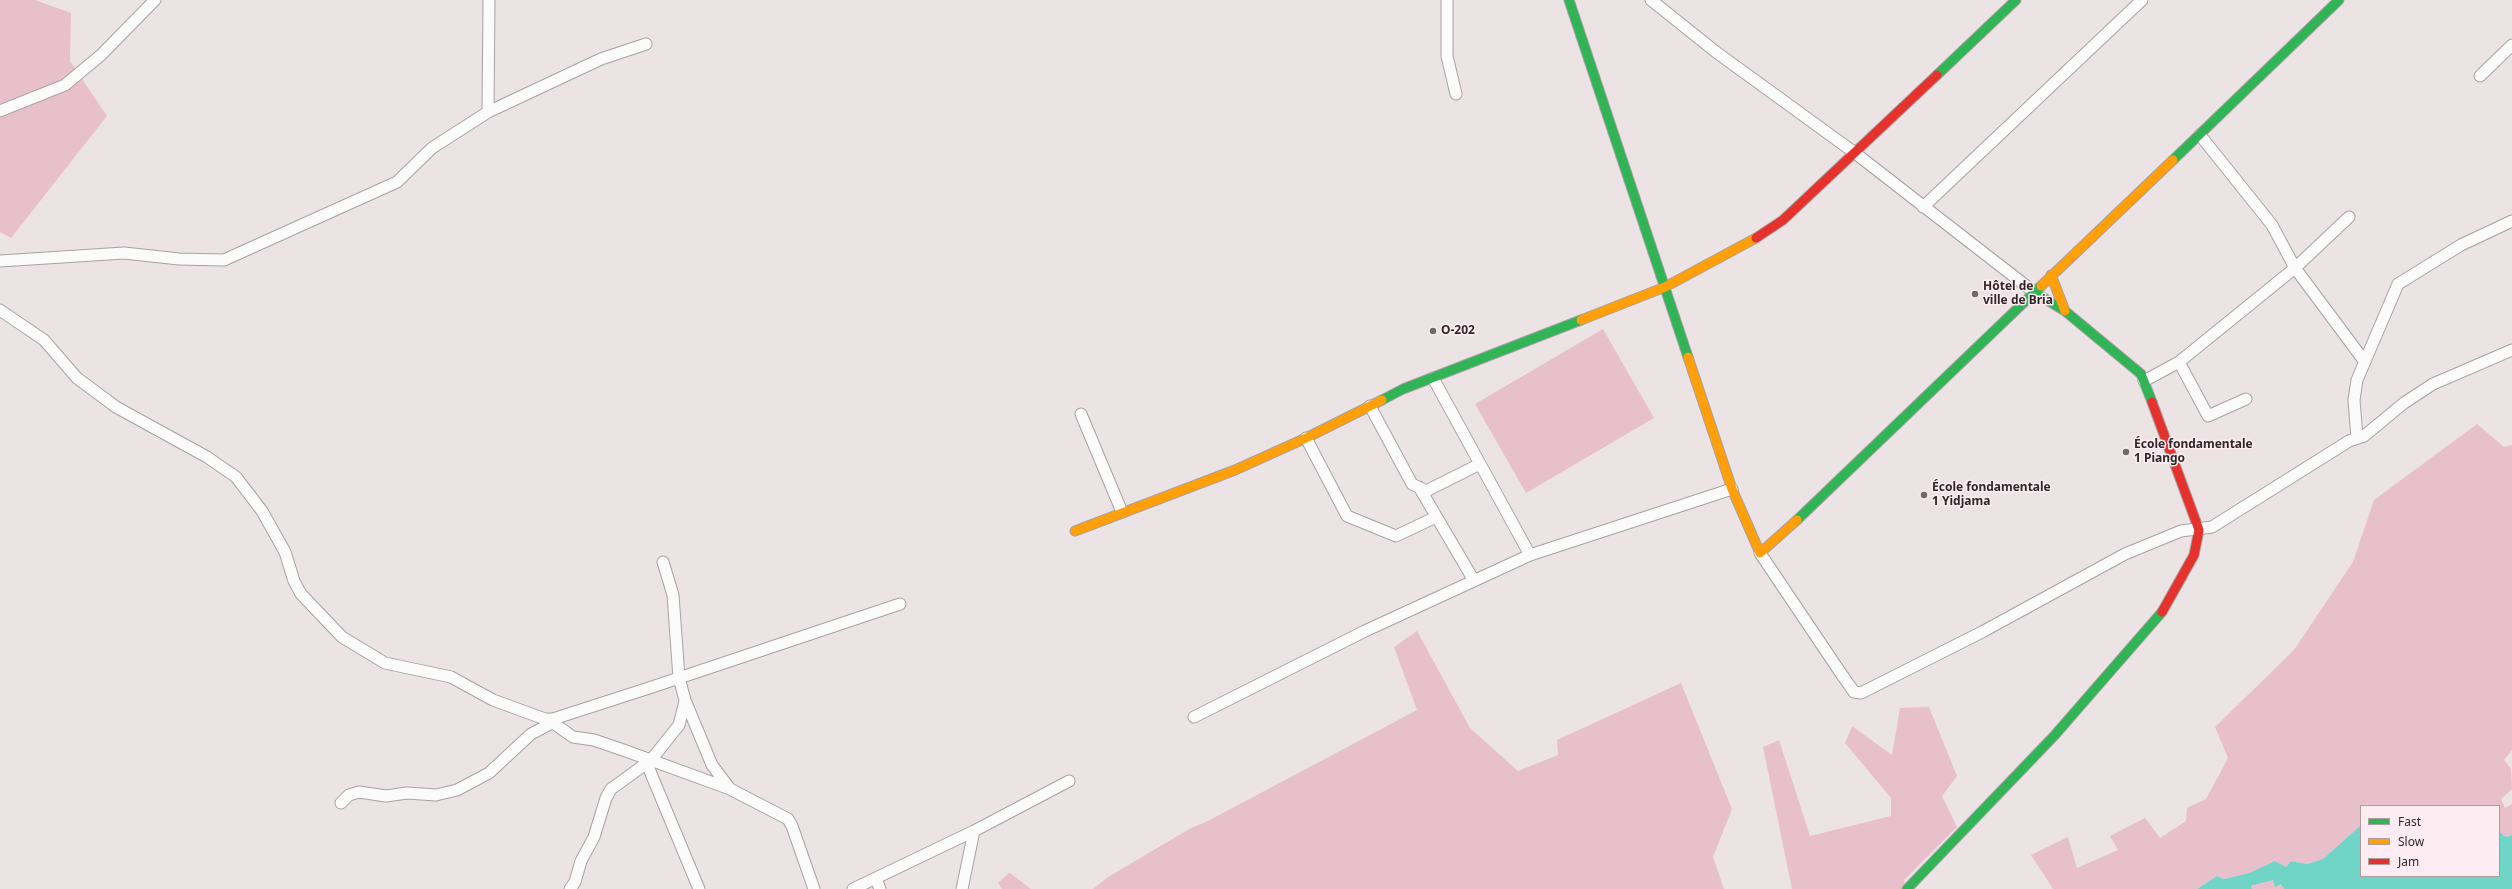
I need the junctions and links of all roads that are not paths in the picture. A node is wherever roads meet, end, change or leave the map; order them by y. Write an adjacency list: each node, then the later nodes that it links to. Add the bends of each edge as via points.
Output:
1 (155, 0): 13 (street, via 102,55 65,85)
2 (489, 0): 14 (street)
3 (1447, 0): 12 (street, via 1447,56)
4 (1569, 0): 23 (main road)
5 (1651, 0): 16 (street, via 1716,52)
6 (2016, 0): 16 (main road)
7 (2142, 0): 17 (street)
8 (2339, 0): 15 (main road)
9 (646, 44): 14 (street, via 600,59)
10 (2512, 46): 11 (street)
11 (2480, 76)
12 (1456, 94)
13 (0, 111)
14 (488, 112): 20 (street, via 432,148 396,182 224,260 179,259 124,253)
15 (2200, 135): 21 (street, via 2272,225); 22 (main road)
16 (1855, 153): 17 (street); 23 (main road, via 1806,200 1759,237)
17 (1923, 207): 24 (street)
18 (2349, 217): 21 (street)
19 (2512, 221): 29 (street, via 2460,245 2403,279 2394,289)
20 (0, 261)
21 (2295, 268): 28 (street); 29 (street)
22 (2051, 275): 24 (main road); 26 (main road)
23 (1665, 287): 30 (main road); 39 (main road)
24 (2034, 292): 26 (main road); 44 (main road, via 1809,510)
25 (0, 310): 52 (street, via 44,340 77,378 116,407 207,457 236,477 262,511 286,552 294,581 301,594 342,637 385,663 446,675 493,700)
26 (2065, 311): 31 (main road, via 2137,371)
27 (2512, 350): 36 (street, via 2433,384 2404,403 2364,436)
28 (2179, 362): 31 (street); 32 (street, via 2208,416)
29 (2365, 362): 36 (street, via 2357,380 2354,396)
30 (1433, 378): 33 (main road, via 1402,389); 37 (street)
31 (2144, 381): 42 (main road)
32 (2246, 399)
33 (1370, 406): 35 (main road); 38 (street, via 1412,484)
34 (1081, 414): 40 (street)
35 (1306, 438): 40 (main road, via 1235,470); 41 (street, via 1347,516 1396,536)
36 (2357, 438): 42 (street, via 2212,528)
37 (1480, 464): 38 (street, via 1426,492); 45 (street)
38 (1419, 488): 41 (street)
39 (1732, 489): 44 (main road); 45 (street)
40 (1122, 512): 43 (main road)
41 (1436, 517): 47 (street)
42 (2198, 530): 44 (street, via 2181,531 2124,554 1982,632 1858,694 1814,636); 64 (main road, via 2192,561 2163,610 2054,736)
43 (1075, 531)
44 (1760, 553)
45 (1530, 555): 47 (street)
46 (663, 562): 49 (street, via 672,595)
47 (1473, 579): 51 (street)
48 (900, 604): 49 (street)
49 (679, 678): 50 (street); 52 (street)
50 (685, 700): 53 (street, via 679,725); 55 (street, via 712,765)
51 (1194, 717)
52 (550, 721): 53 (street, via 572,737 594,740); 56 (street, via 531,734 489,773 458,790 436,795 407,793 386,796 360,792 349,795)
53 (649, 762): 55 (street); 59 (street, via 611,789 594,837); 60 (street)
54 (1069, 781): 57 (street)
55 (730, 789): 61 (street, via 788,819)
56 (342, 803)
57 (974, 832): 58 (street); 63 (street)
58 (878, 884): 62 (street)
59 (570, 889)
60 (699, 889)
61 (814, 889)
62 (853, 889)
63 (962, 889)
64 (1907, 889)

